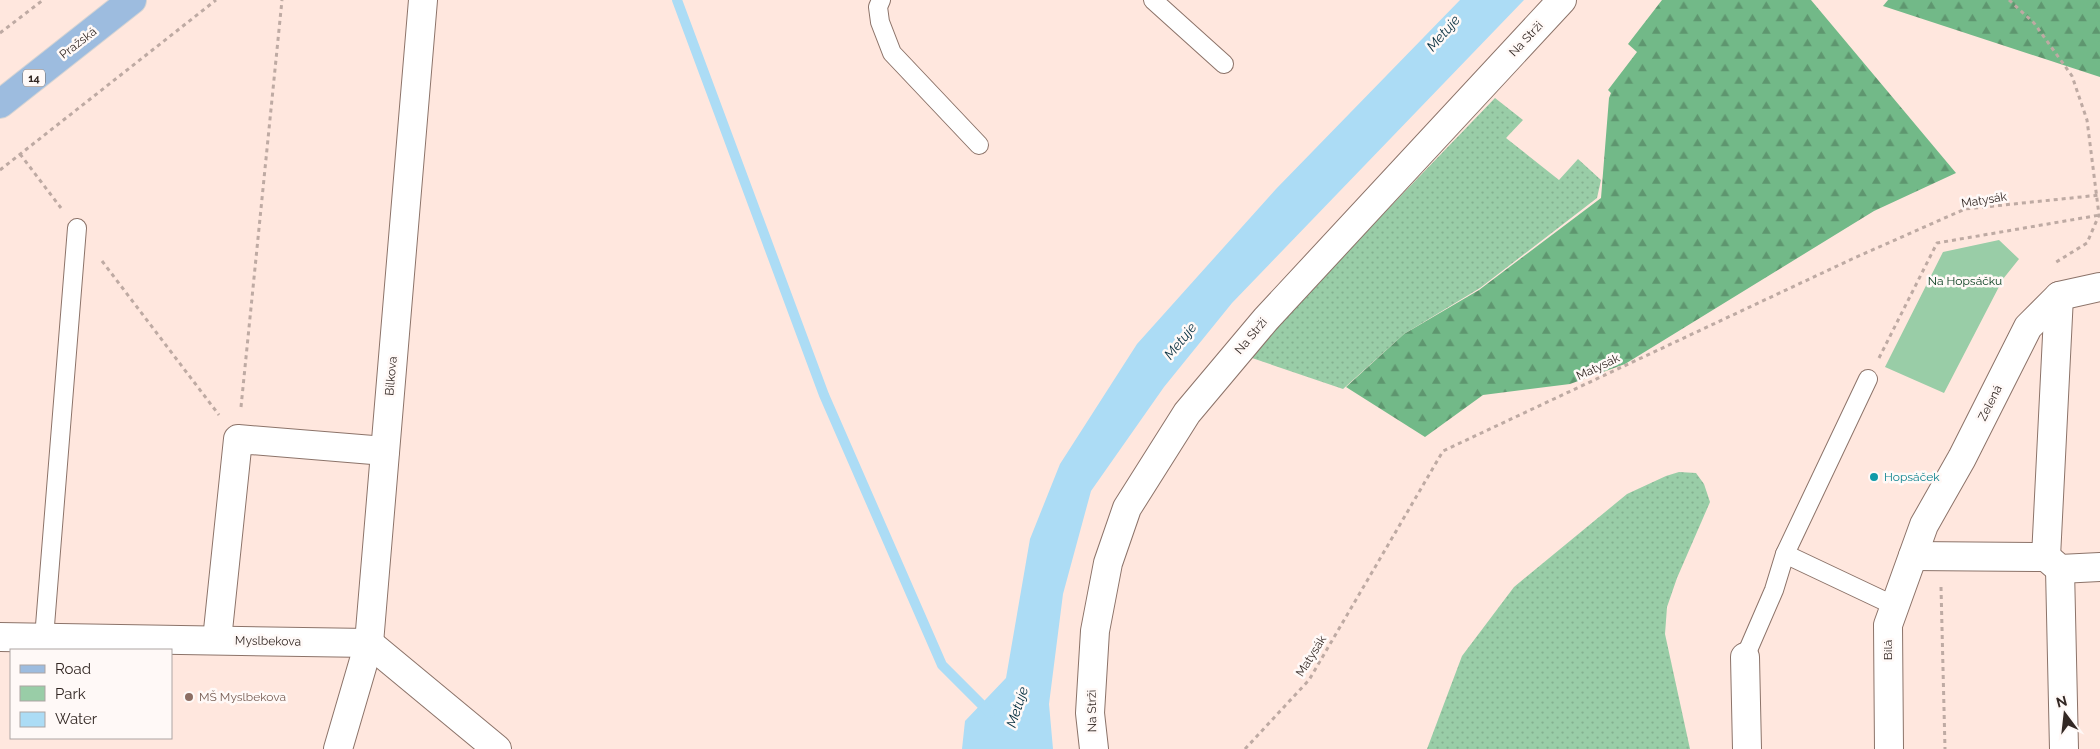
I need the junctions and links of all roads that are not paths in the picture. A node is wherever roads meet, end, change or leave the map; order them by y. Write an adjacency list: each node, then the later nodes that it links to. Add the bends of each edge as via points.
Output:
1 (132, 0): 7 (main road, Pražská / 14)
2 (423, 0): 13 (street, Bílkova)
3 (881, 0): 8 (lane, via 878,7 880,22 892,53)
4 (1153, 0): 6 (lane)
5 (1562, 0): 26 (street, Na Strži, via 1266,319 1187,412 1127,508 1108,563 1095,631 1090,713)
6 (1224, 64)
7 (0, 104)
8 (979, 145)
9 (77, 228): 20 (lane)
10 (2100, 287): 11 (street)
11 (2059, 296): 15 (street, Zelená, via 2028,327 1924,525); 16 (street)
12 (1868, 378): 14 (lane)
13 (385, 451): 21 (street, via 238,439); 22 (street, Bílkova)
14 (1785, 554): 18 (lane); 23 (lane, via 1774,590)
15 (1912, 556): 16 (street); 18 (street, Bílá)
16 (2053, 563): 17 (street); 29 (street)
17 (2100, 567)
18 (1895, 606): 28 (street, Bílá, via 1888,626)
19 (0, 637): 20 (street, Myslbekova)
20 (44, 638): 21 (street, Myslbekova)
21 (217, 640): 22 (street, Myslbekova)
22 (368, 643): 24 (street, Bílkova); 25 (street)
23 (1745, 658): 27 (street)
24 (338, 749)
25 (497, 749)
26 (1094, 749)
27 (1747, 749)
28 (1889, 749)
29 (2064, 749)

